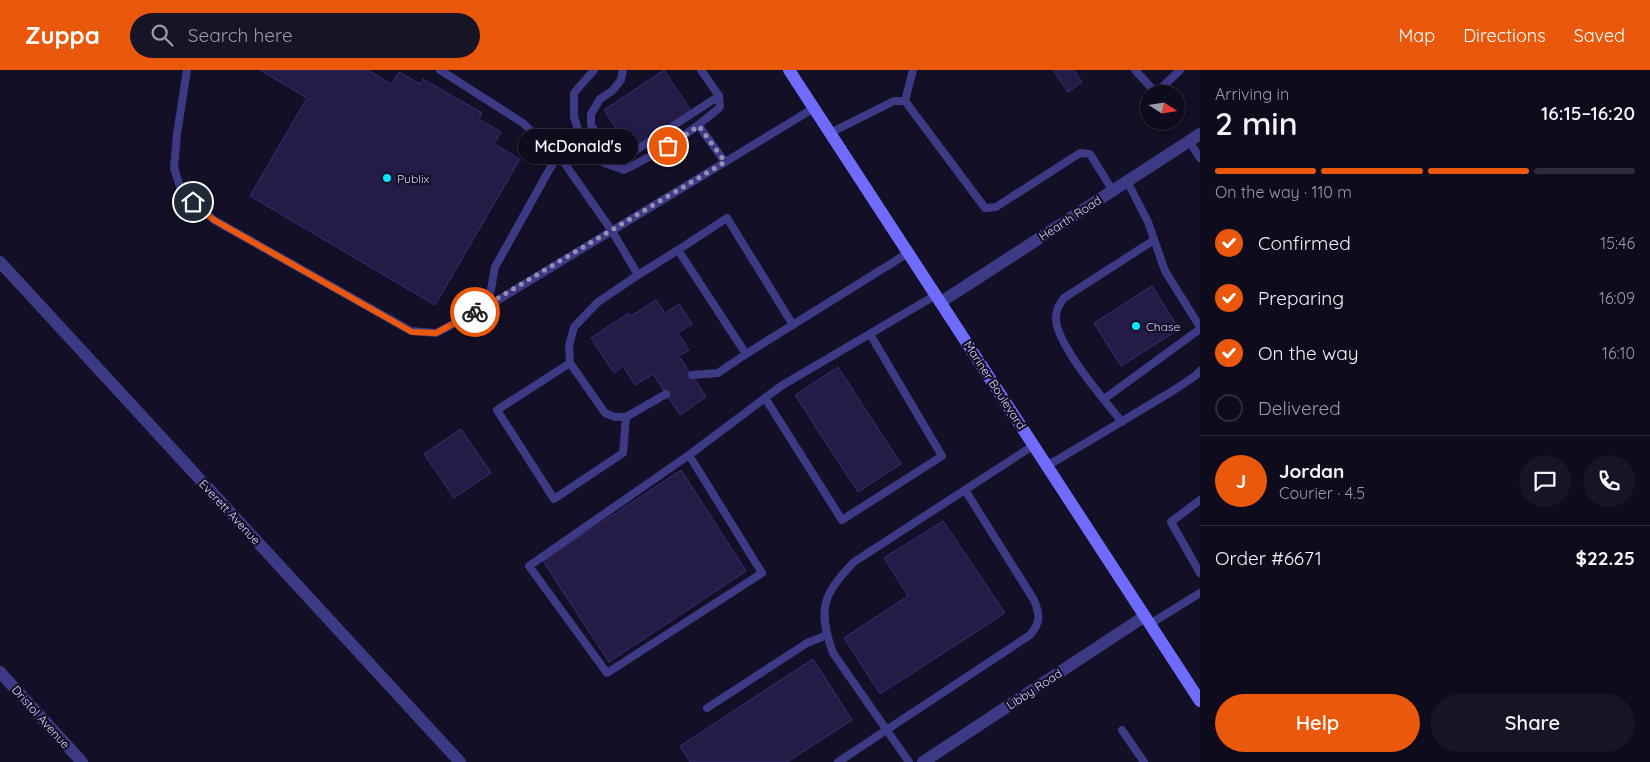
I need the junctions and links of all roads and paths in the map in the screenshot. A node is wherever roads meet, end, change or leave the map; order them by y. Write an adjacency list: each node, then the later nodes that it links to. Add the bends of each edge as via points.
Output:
1 (187, 70): 30 (lane, via 174,168 182,193 214,220 412,332 436,333)
2 (440, 70): 18 (lane, via 522,123)
3 (594, 70): 16 (lane, via 574,93 574,117)
4 (623, 70): 10 (lane, via 621,80 600,99 591,114 591,125 609,150 620,154 630,154)
5 (701, 70): 10 (lane)
6 (789, 70): 12 (main road, Mariner Boulevard)
7 (913, 70): 11 (lane)
8 (1135, 70): 9 (lane, via 1156,92)
9 (1180, 70)
10 (719, 96): 13 (lane, via 720,107)
11 (905, 101): 14 (lane, via 894,101); 22 (lane, via 985,208 996,207 1080,153 1090,154)
12 (814, 108): 14 (main road, Mariner Boulevard); 20 (lane)
13 (699, 126): 16 (lane, via 624,170 604,163); 20 (lane)
14 (830, 133): 26 (main road, Mariner Boulevard)
15 (1200, 134): 17 (street, Hearth Road)
16 (581, 138): 18 (lane)
17 (1189, 141): 19 (lane); 21 (street, Hearth Road)
18 (557, 156): 23 (lane); 30 (lane, via 495,267)
19 (1200, 158)
20 (725, 162): 23 (lane)
21 (1127, 181): 22 (street, Hearth Road); 24 (lane)
22 (1113, 190): 29 (street, Hearth Road)
23 (612, 231): 28 (lane); 30 (lane)
24 (1154, 240): 32 (lane, via 1165,271); 40 (lane, via 1064,298 1057,308 1055,320 1059,334)
25 (678, 250): 28 (lane); 31 (lane, via 727,218); 34 (lane)
26 (908, 253): 29 (main road, Mariner Boulevard); 31 (lane)
27 (0, 262): 58 (street, Everett Avenue)
28 (638, 275): 35 (lane, via 598,302 574,327 569,346)
29 (938, 299): 33 (lane); 43 (main road, Mariner Boulevard)
30 (488, 306)
31 (794, 325): 34 (lane)
32 (1200, 328): 40 (lane)
33 (870, 334): 39 (lane); 39 (lane, via 942,456 842,520)
34 (746, 354): 37 (lane, via 718,374)
35 (570, 363): 41 (lane, via 605,413); 41 (lane, via 497,410 554,499 623,453)
36 (1200, 371): 42 (lane)
37 (692, 375)
38 (666, 394): 41 (lane)
39 (765, 398): 44 (lane)
40 (1104, 399): 42 (lane)
41 (626, 417)
42 (1122, 422): 45 (lane)
43 (1034, 445): 45 (main road, Mariner Boulevard); 46 (lane)
44 (689, 455): 44 (lane, via 529,566 607,673 762,573)
45 (1047, 466): 50 (main road, Mariner Boulevard)
46 (964, 490): 51 (lane, via 854,562 826,597); 55 (lane, via 1034,600 1039,612 1036,628)
47 (1200, 500): 48 (lane, via 1171,522)
48 (1200, 572)
49 (1200, 593): 50 (lane)
50 (1148, 620): 53 (main road, Mariner Boulevard); 61 (street, Libby Road)
51 (827, 635): 54 (lane, via 807,643); 55 (lane, via 833,653)
52 (0, 672): 57 (street, Dristol Avenue)
53 (1199, 698)
54 (706, 708)
55 (886, 730): 59 (lane); 60 (lane)
56 (1122, 730): 62 (lane)
57 (82, 762)
58 (460, 762)
59 (838, 762)
60 (909, 762)
61 (923, 762)
62 (1144, 762)

